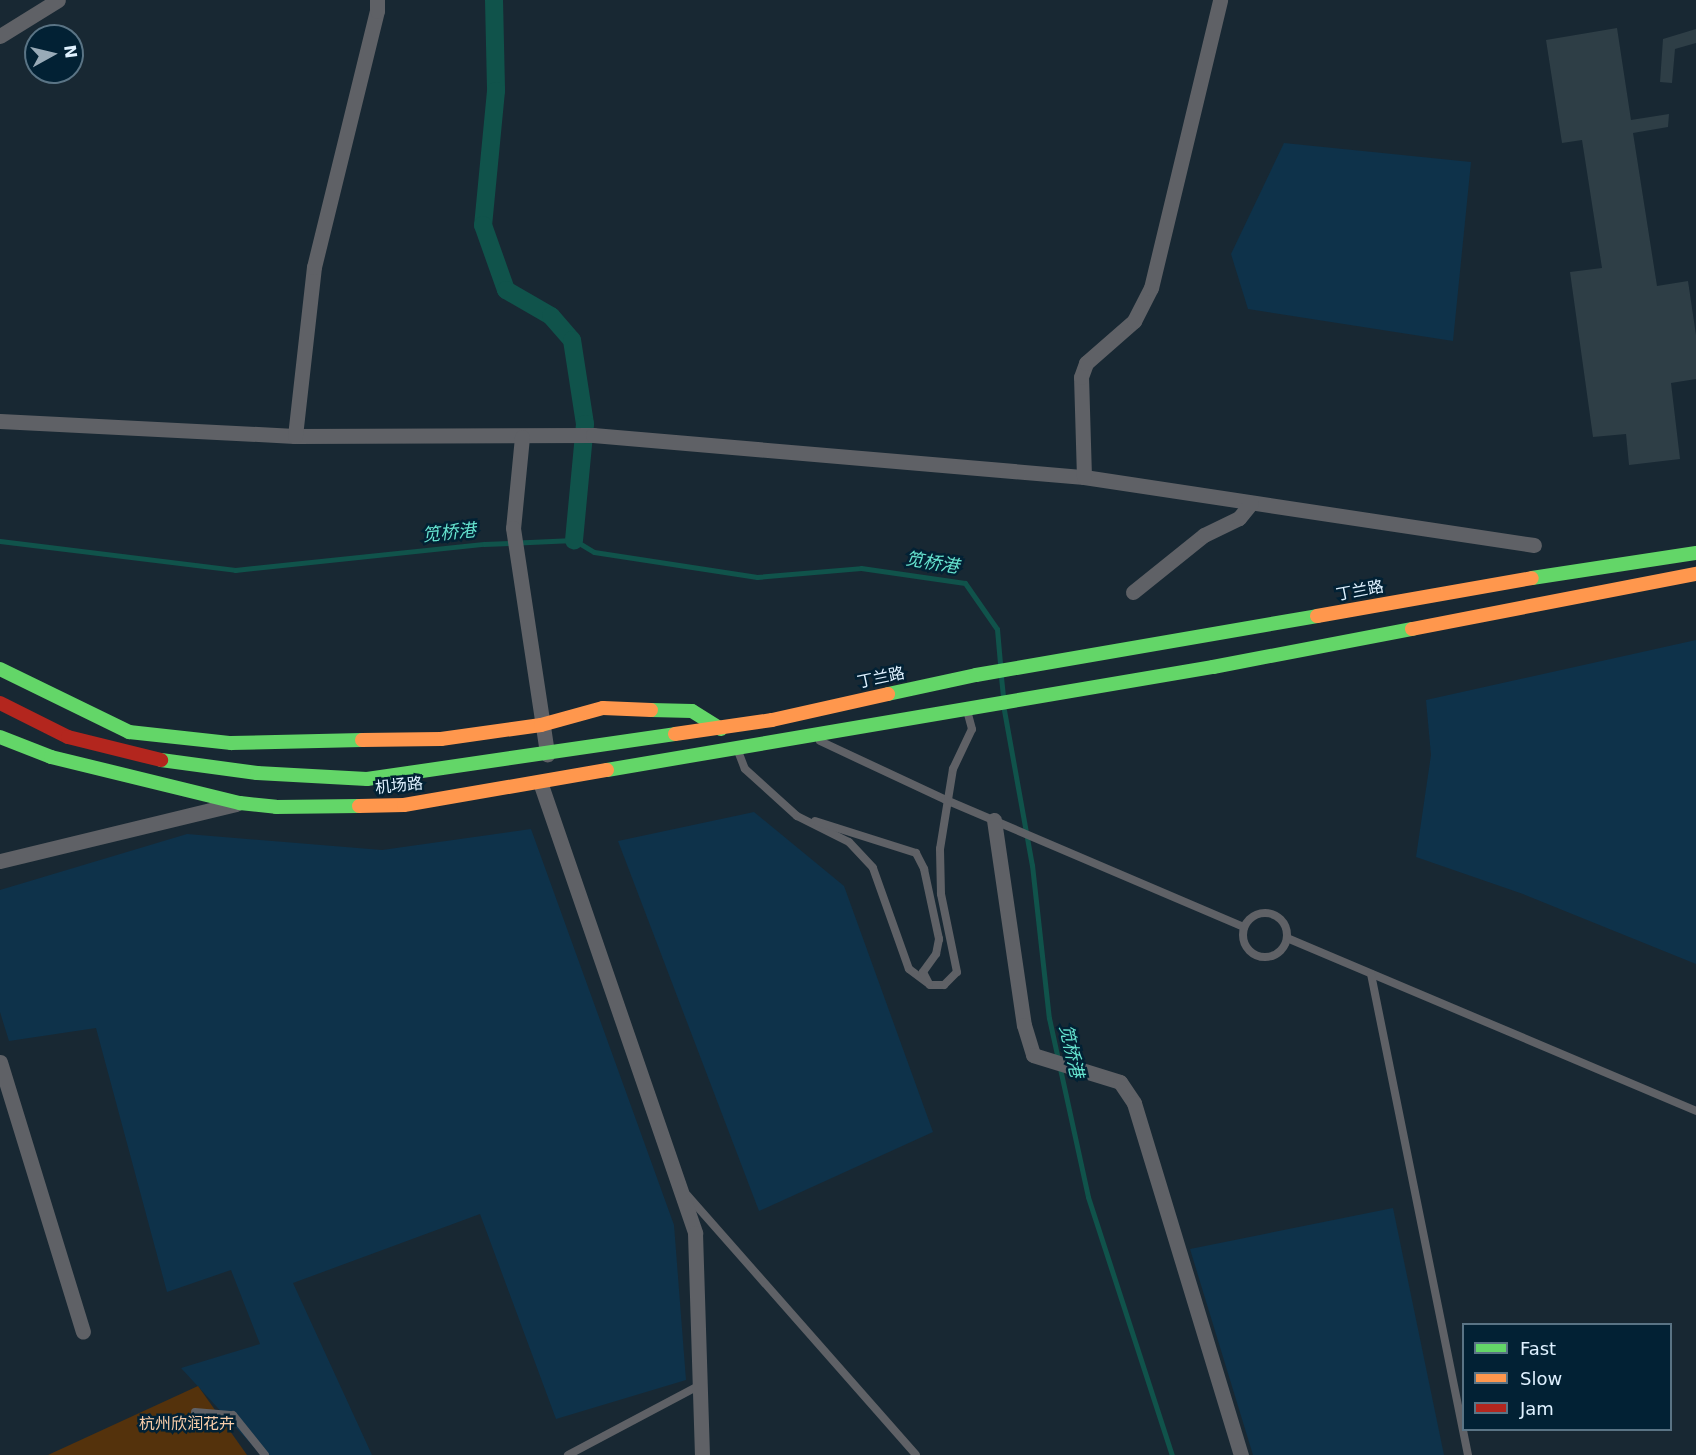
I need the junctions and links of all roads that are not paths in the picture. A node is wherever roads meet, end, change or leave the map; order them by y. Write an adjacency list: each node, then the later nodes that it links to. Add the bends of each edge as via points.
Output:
1 (58, 0): 4 (street)
2 (377, 0): 6 (street, via 314,267)
3 (1220, 0): 8 (street, via 1151,288 1134,321 1086,363 1081,377)
4 (0, 36)
5 (0, 421): 6 (street)
6 (295, 436): 7 (street)
7 (522, 438): 8 (street, via 593,435); 18 (street, via 513,535)
8 (1084, 477): 9 (street)
9 (1251, 503): 10 (street); 13 (street, via 1239,518 1204,535)
10 (1534, 545)
11 (1696, 553): 17 (main road, 丁兰路, via 1452,590 1211,637 976,675)
12 (1696, 574): 16 (main road)
13 (1134, 592)
14 (0, 669): 18 (main road, via 129,732 231,743 441,739)
15 (0, 703): 23 (main road, 机场路, via 68,737 167,761 257,773 368,779)
16 (966, 708): 20 (main road); 25 (lane, via 972,729 953,769)
17 (794, 714): 19 (main road, 机场路); 20 (lane)
18 (541, 725): 19 (main road, via 603,708 692,711); 23 (street)
19 (721, 729): 23 (main road, 机场路)
20 (806, 735): 22 (main road, 机场路); 25 (lane)
21 (0, 737): 26 (main road, 机场路, via 51,757)
22 (736, 747): 24 (main road, 机场路); 27 (lane, via 745,769)
23 (547, 754)
24 (540, 782): 26 (main road, 机场路, via 404,805 276,807); 36 (street, via 562,856)
25 (946, 800): 28 (lane); 33 (lane, via 940,849 941,894 957,972 944,985)
26 (240, 803): 29 (street)
27 (796, 816): 33 (lane, via 849,842 873,868 909,969); 33 (lane, via 916,853 924,869 939,939 936,954 923,972)
28 (1000, 823): 30 (lane); 46 (street, via 1024,1025 1033,1055 1120,1082 1134,1103)
29 (0, 861)
30 (1244, 927): 31 (lane, via 1253,916 1267,913 1280,918); 31 (lane, via 1244,942 1259,957 1281,952)
31 (1287, 938): 32 (lane)
32 (1371, 974): 35 (lane); 40 (lane)
33 (930, 985)
34 (0, 1062): 37 (street)
35 (1696, 1111)
36 (682, 1189): 38 (street, via 695,1233); 42 (lane)
37 (83, 1331)
38 (700, 1385): 44 (lane); 45 (street)
39 (195, 1412): 43 (lane, via 233,1414)
40 (1462, 1425)
41 (1463, 1431): 47 (lane)
42 (911, 1453)
43 (265, 1455)
44 (568, 1455)
45 (702, 1455)
46 (1241, 1455)
47 (1468, 1455)

